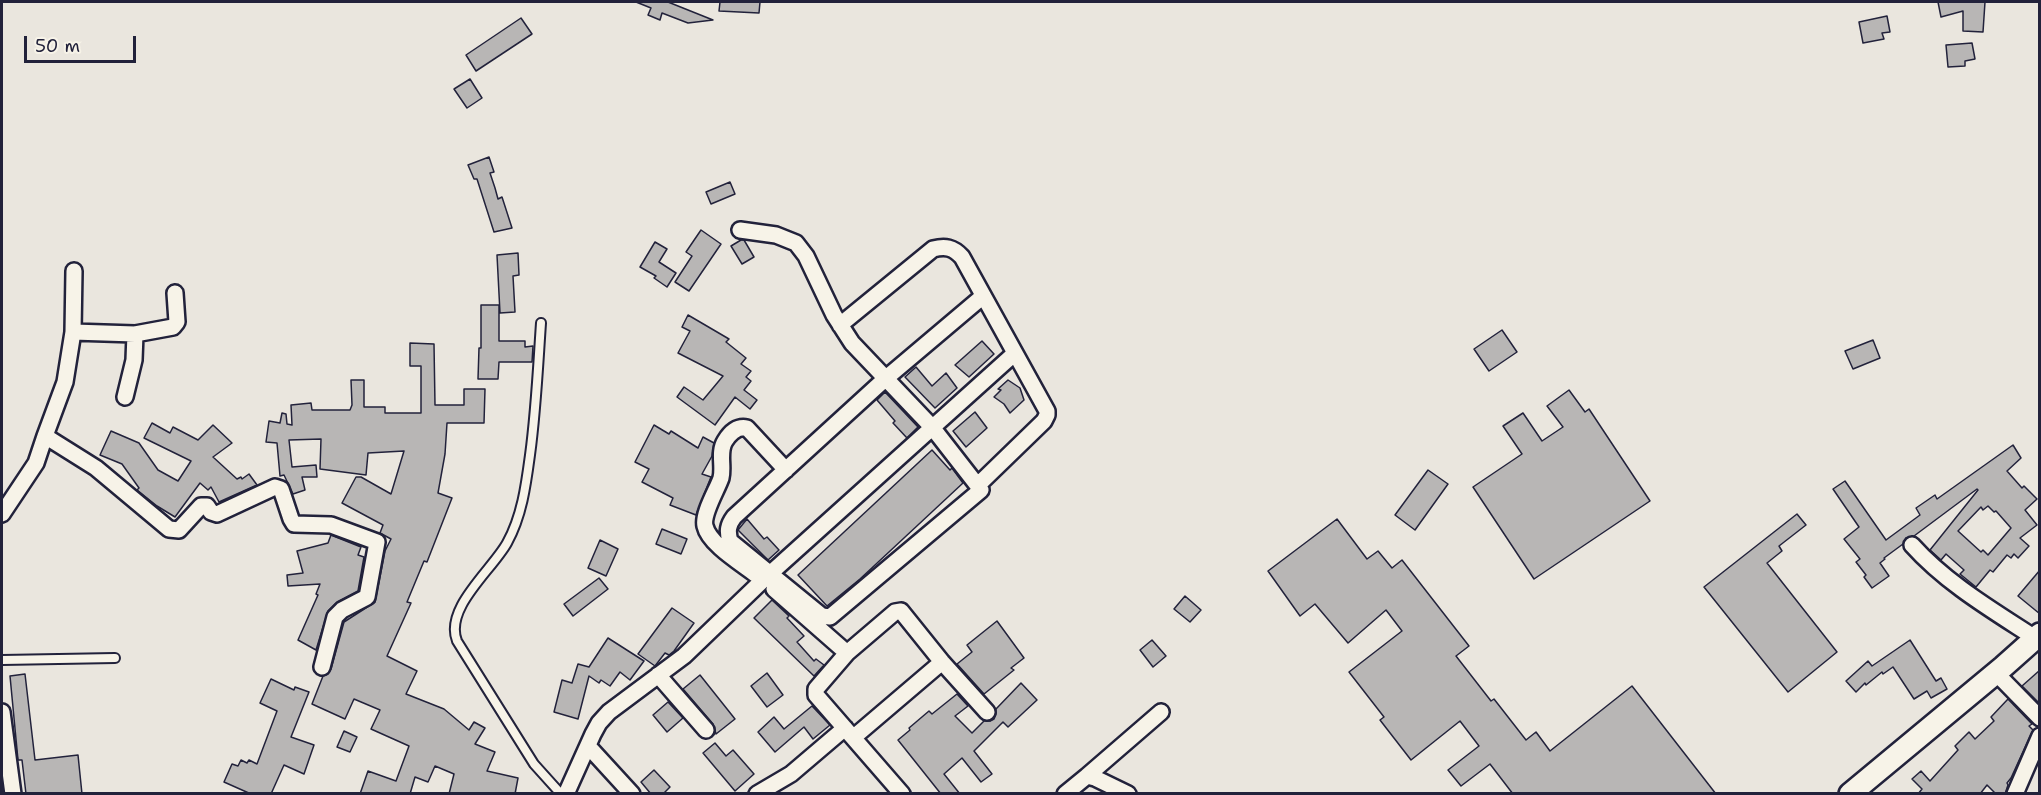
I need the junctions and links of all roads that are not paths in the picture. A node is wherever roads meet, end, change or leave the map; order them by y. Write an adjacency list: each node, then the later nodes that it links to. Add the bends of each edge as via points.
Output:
1 (740, 230): 6 (street, via 795,243 806,256)
2 (74, 272): 7 (street)
3 (175, 293): 8 (street, via 176,326)
4 (982, 297): 6 (street, via 962,257 956,250 941,247 933,249); 9 (street); 10 (street)
5 (541, 323): 38 (lane, via 535,418 524,498 507,543 463,600 453,632 534,764)
6 (840, 325): 10 (street)
7 (73, 332): 8 (street); 13 (street, via 65,382)
8 (135, 334): 11 (street, via 134,360)
9 (1014, 354): 12 (street); 15 (street, via 1047,415)
10 (885, 379): 12 (street); 14 (street)
11 (125, 397)
12 (932, 426): 15 (street); 18 (street)
13 (45, 436): 16 (street, via 36,463); 24 (street, via 96,468 170,529 179,530 201,506 217,514 275,487 281,489 294,524 331,525 375,541 367,597 335,617)
14 (786, 470): 18 (street, via 729,524 730,541); 18 (street, via 747,428 735,429 721,448 721,477 705,517 705,527 717,544)
15 (978, 484): 18 (street, via 980,492 830,616 822,616)
16 (2, 514)
17 (1912, 545): 19 (street, via 1938,571)
18 (767, 577): 20 (street); 26 (street, via 684,656)
19 (2037, 636): 25 (main road)
20 (847, 653): 23 (street, via 900,611); 32 (street, via 816,689 816,695)
21 (115, 658): 22 (lane)
22 (2, 660)
23 (942, 662): 28 (street); 32 (street)
24 (322, 667)
25 (1996, 674): 30 (street); 45 (main road)
26 (658, 675): 31 (street); 35 (street, via 609,712)
27 (2, 712): 34 (street)
28 (987, 712)
29 (1161, 712): 36 (street)
30 (2040, 718)
31 (706, 730)
32 (849, 732): 41 (street); 42 (street)
33 (2040, 736): 46 (street)
34 (3, 739): 37 (street)
35 (588, 746): 39 (street); 40 (street)
36 (1087, 776): 43 (street); 44 (street)
37 (13, 794)
38 (561, 794)
39 (566, 794)
40 (632, 794)
41 (757, 794)
42 (902, 794)
43 (1065, 794)
44 (1128, 794)
45 (1850, 794)
46 (2015, 794)

